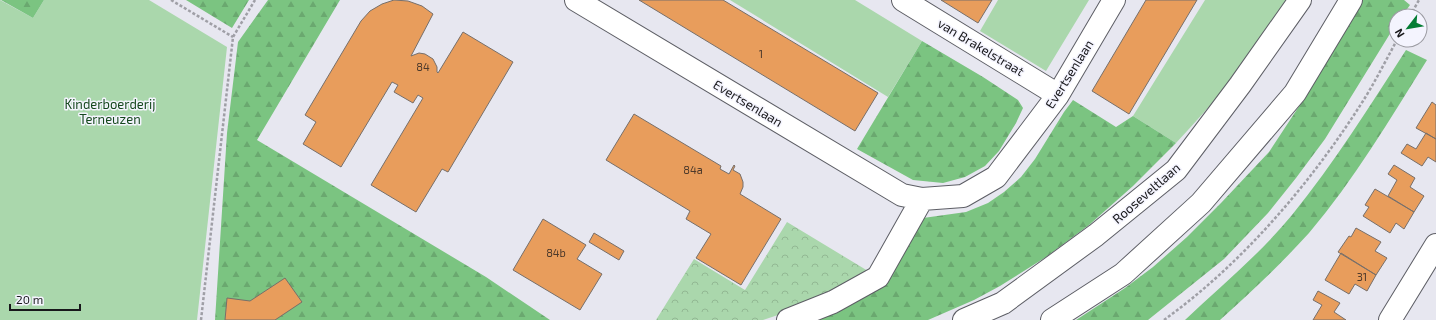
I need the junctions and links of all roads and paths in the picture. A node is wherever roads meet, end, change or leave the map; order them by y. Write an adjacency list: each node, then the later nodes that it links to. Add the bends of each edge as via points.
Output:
1 (171, 0): 8 (path)
2 (255, 0): 8 (path)
3 (576, 0): 11 (street, Evertsenlaan, via 902,195)
4 (903, 0): 10 (street, van Brakelstraat)
5 (1114, 0): 10 (street, Evertsenlaan)
6 (1300, 0): 15 (street, Rooseveltlaan, via 1176,170 1096,235 1003,303)
7 (1351, 0): 16 (street, via 1295,93 1201,203 1123,274)
8 (233, 37): 13 (path)
9 (1393, 48): 17 (path, via 1364,100 1324,160 1266,229 1187,303)
10 (1058, 95): 11 (street, Evertsenlaan, via 996,177 963,196)
11 (922, 199): 14 (street, via 878,277 833,302)
12 (1436, 245): 18 (street)
13 (201, 320)
14 (788, 320)
15 (964, 320)
16 (1052, 320)
17 (1164, 320)
18 (1390, 320)

